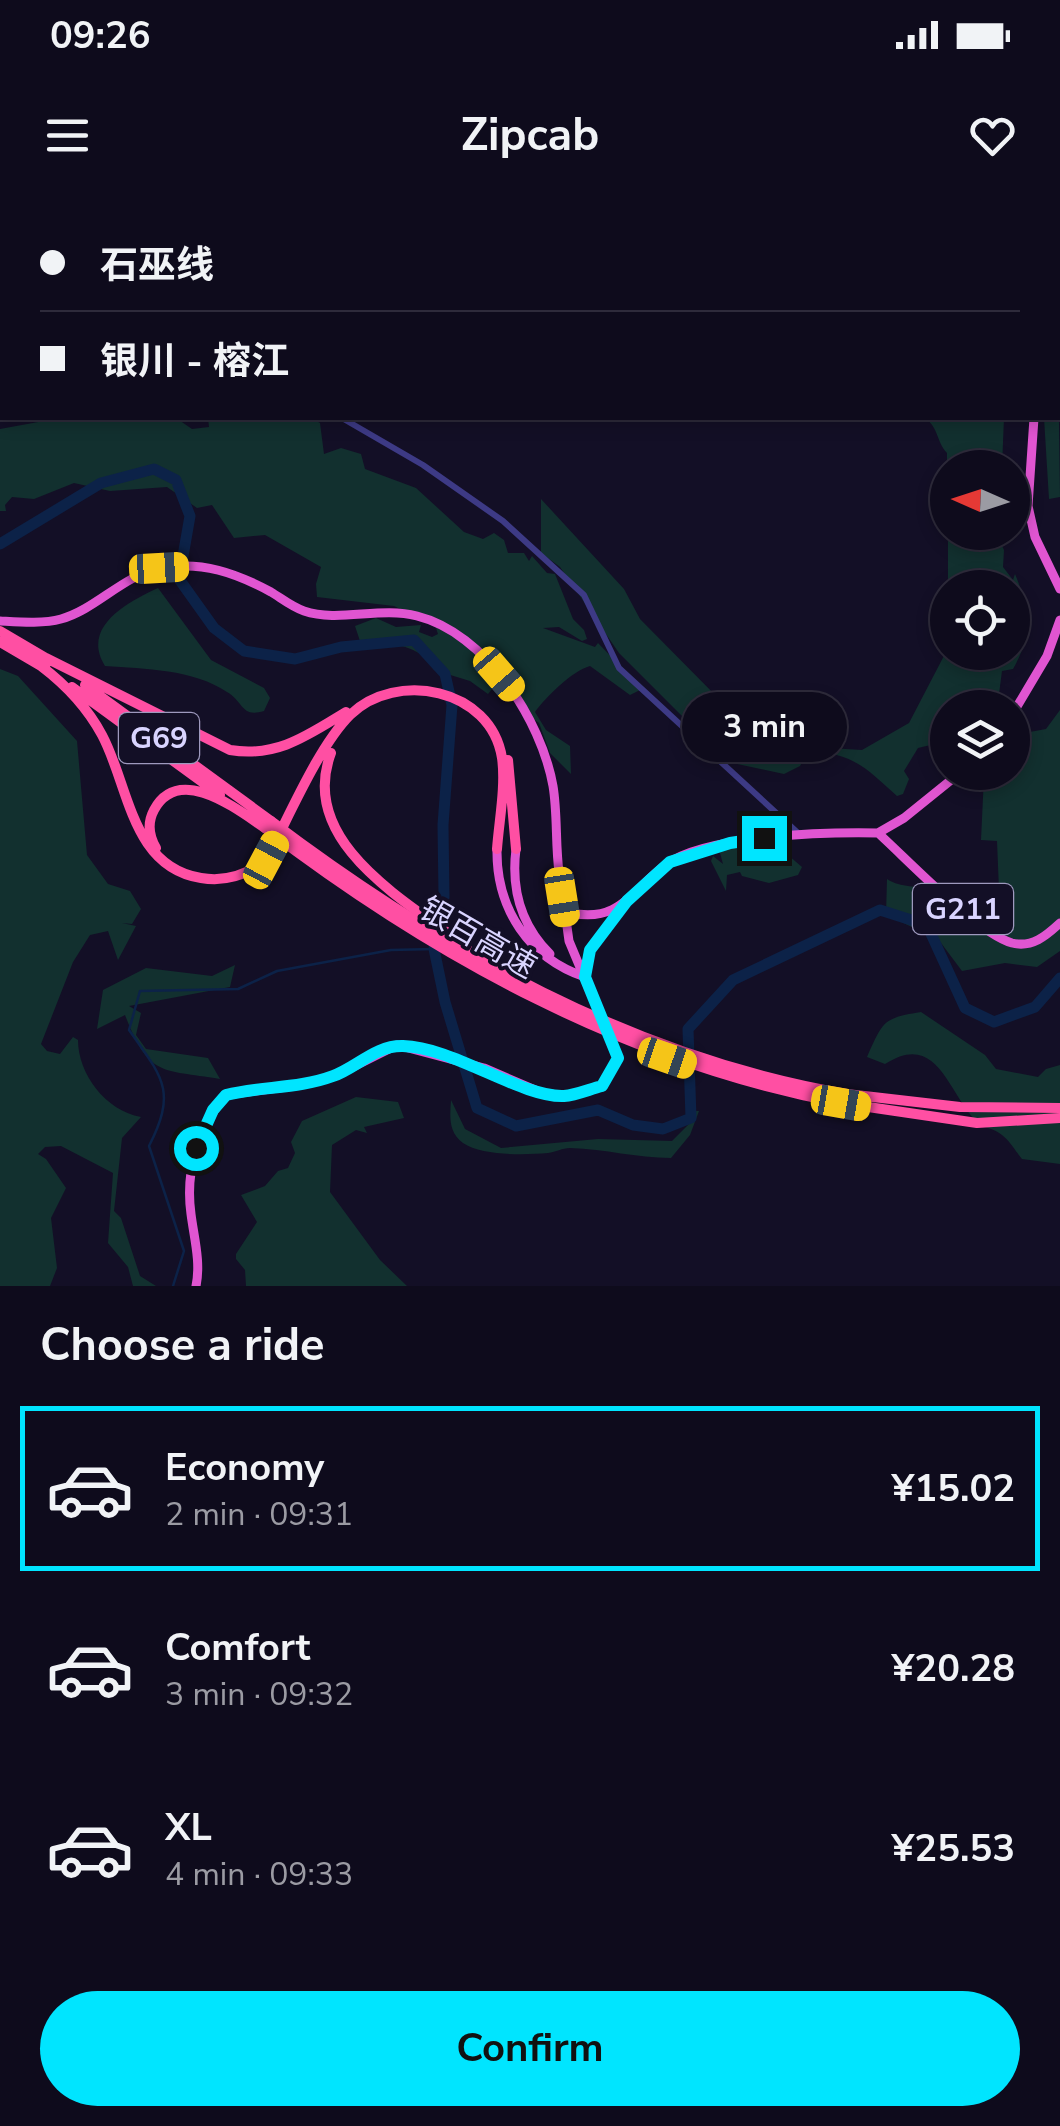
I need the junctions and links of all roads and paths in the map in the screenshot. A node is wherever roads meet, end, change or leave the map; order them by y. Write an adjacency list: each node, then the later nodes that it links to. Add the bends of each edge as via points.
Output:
1 (346, 420): 17 (street, via 503,520 584,595 619,668)
2 (1034, 420): 3 (highway, via 1028,506 1034,537)
3 (1060, 589)
4 (1060, 620): 10 (highway)
5 (0, 622): 20 (highway, via 60,619 159,568 202,566 240,575 304,610 395,612 456,631 512,690 535,736 552,782)
6 (0, 631): 8 (highway, 银百高速 / G69)
7 (0, 642): 8 (highway, 银百高速 / G69)
8 (44, 662): 12 (highway, via 230,750 285,747); 13 (highway, via 98,728 150,848 167,865 197,878 238,876 266,860); 15 (highway, 银百高速 / G69)
9 (418, 686): 11 (highway, via 438,686); 12 (highway, via 382,689); 13 (highway, via 376,697)
10 (1026, 690)
11 (463, 700): 18 (highway, via 486,716 505,750); 19 (highway, via 488,727 502,760)
12 (346, 712): 15 (highway, via 256,861 221,874 191,870 159,850 150,830 161,801 184,791 216,796)
13 (340, 728): 23 (highway, bridge, via 323,786 339,835 372,873)
14 (939, 790): 16 (highway)
15 (268, 824): 23 (highway, 银百高速 / G69, bridge); 25 (highway, 银百高速 / G69, bridge, via 394,918 556,1010 696,1067)
16 (878, 833): 17 (highway); 22 (highway, G211, via 987,930 1013,944 1040,941)
17 (799, 834): 21 (highway, via 730,843 670,862)
18 (516, 849): 24 (highway, via 516,890 530,929 554,958)
19 (497, 850): 24 (highway, via 501,891 518,929 548,959)
20 (562, 897): 21 (highway, via 571,913 595,918); 24 (highway, via 569,941)
21 (627, 901): 24 (highway, via 590,950)
22 (1060, 923)
23 (482, 959): 25 (highway, 银百高速 / G69, bridge, via 670,1049)
24 (585, 977): 28 (highway, via 618,1058 602,1086 566,1096 542,1093 412,1046 380,1050 335,1076 226,1095 213,1110 189,1175)
25 (844, 1099): 26 (highway, 银百高速 / G69); 27 (highway, 银百高速 / G69, via 977,1123)
26 (1060, 1108)
27 (1060, 1118)
28 (196, 1286)

